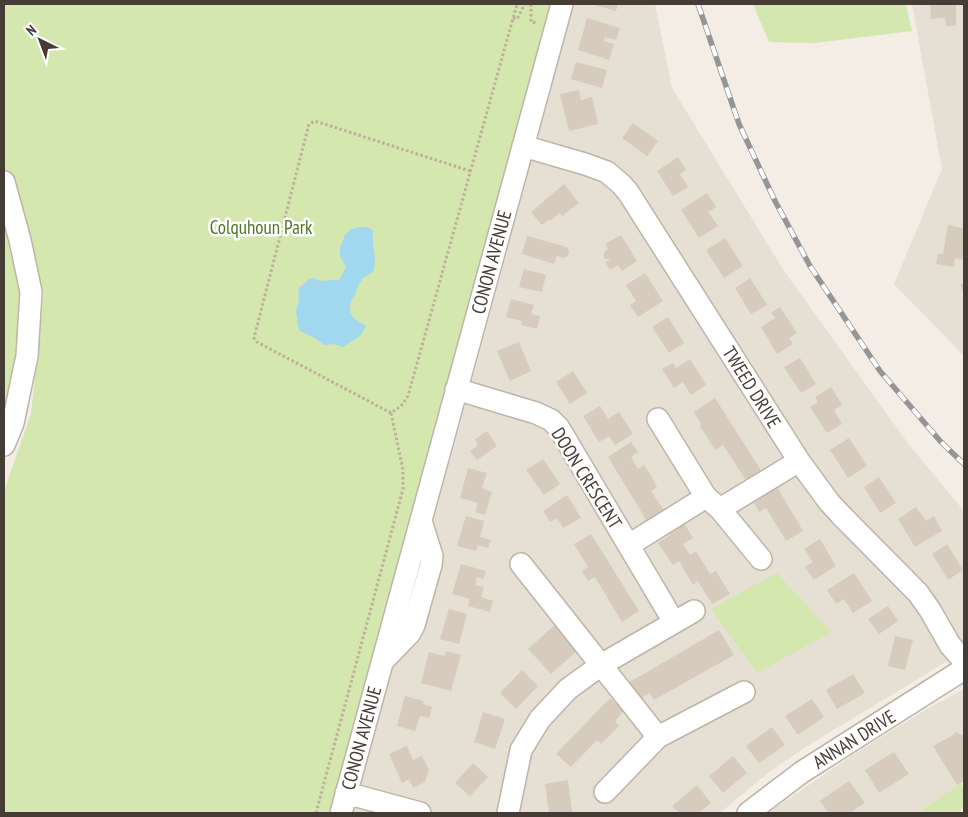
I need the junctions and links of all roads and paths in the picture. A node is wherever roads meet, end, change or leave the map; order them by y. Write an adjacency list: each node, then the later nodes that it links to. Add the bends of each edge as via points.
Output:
1 (517, 4): 4 (path)
2 (525, 4): 4 (path, via 517,19)
3 (562, 4): 5 (street, CONON AVENUE)
4 (513, 18): 6 (path)
5 (523, 146): 8 (street, CONON AVENUE); 12 (street, TWEED DRIVE, via 607,172 621,184)
6 (470, 171): 9 (path, via 408,396); 9 (path, via 316,121 309,124 254,338)
7 (4, 182): 11 (street, via 31,292 27,356 13,423)
8 (456, 389): 14 (street, DOON CRESCENT, via 551,420 559,428); 25 (street, CONON AVENUE, via 421,521 432,556 431,565 414,625 382,663)
9 (391, 413): 26 (path, via 404,489)
10 (658, 419): 13 (street)
11 (4, 445)
12 (799, 461): 13 (street); 19 (street, TWEED DRIVE, via 829,502 918,593 950,645)
13 (713, 503): 14 (street); 15 (street)
14 (629, 545): 18 (street, DOON CRESCENT)
15 (761, 559)
16 (521, 564): 20 (street)
17 (694, 611): 18 (street)
18 (674, 622): 20 (street)
19 (964, 660)
20 (601, 665): 23 (street); 28 (street, via 568,689 528,737 521,750)
21 (964, 669): 29 (street, ANNAN DRIVE, via 802,772)
22 (744, 692): 23 (street)
23 (658, 737): 24 (street)
24 (605, 792)
25 (344, 803): 27 (street)
26 (316, 813)
27 (420, 813)
28 (508, 813)
29 (748, 813)

